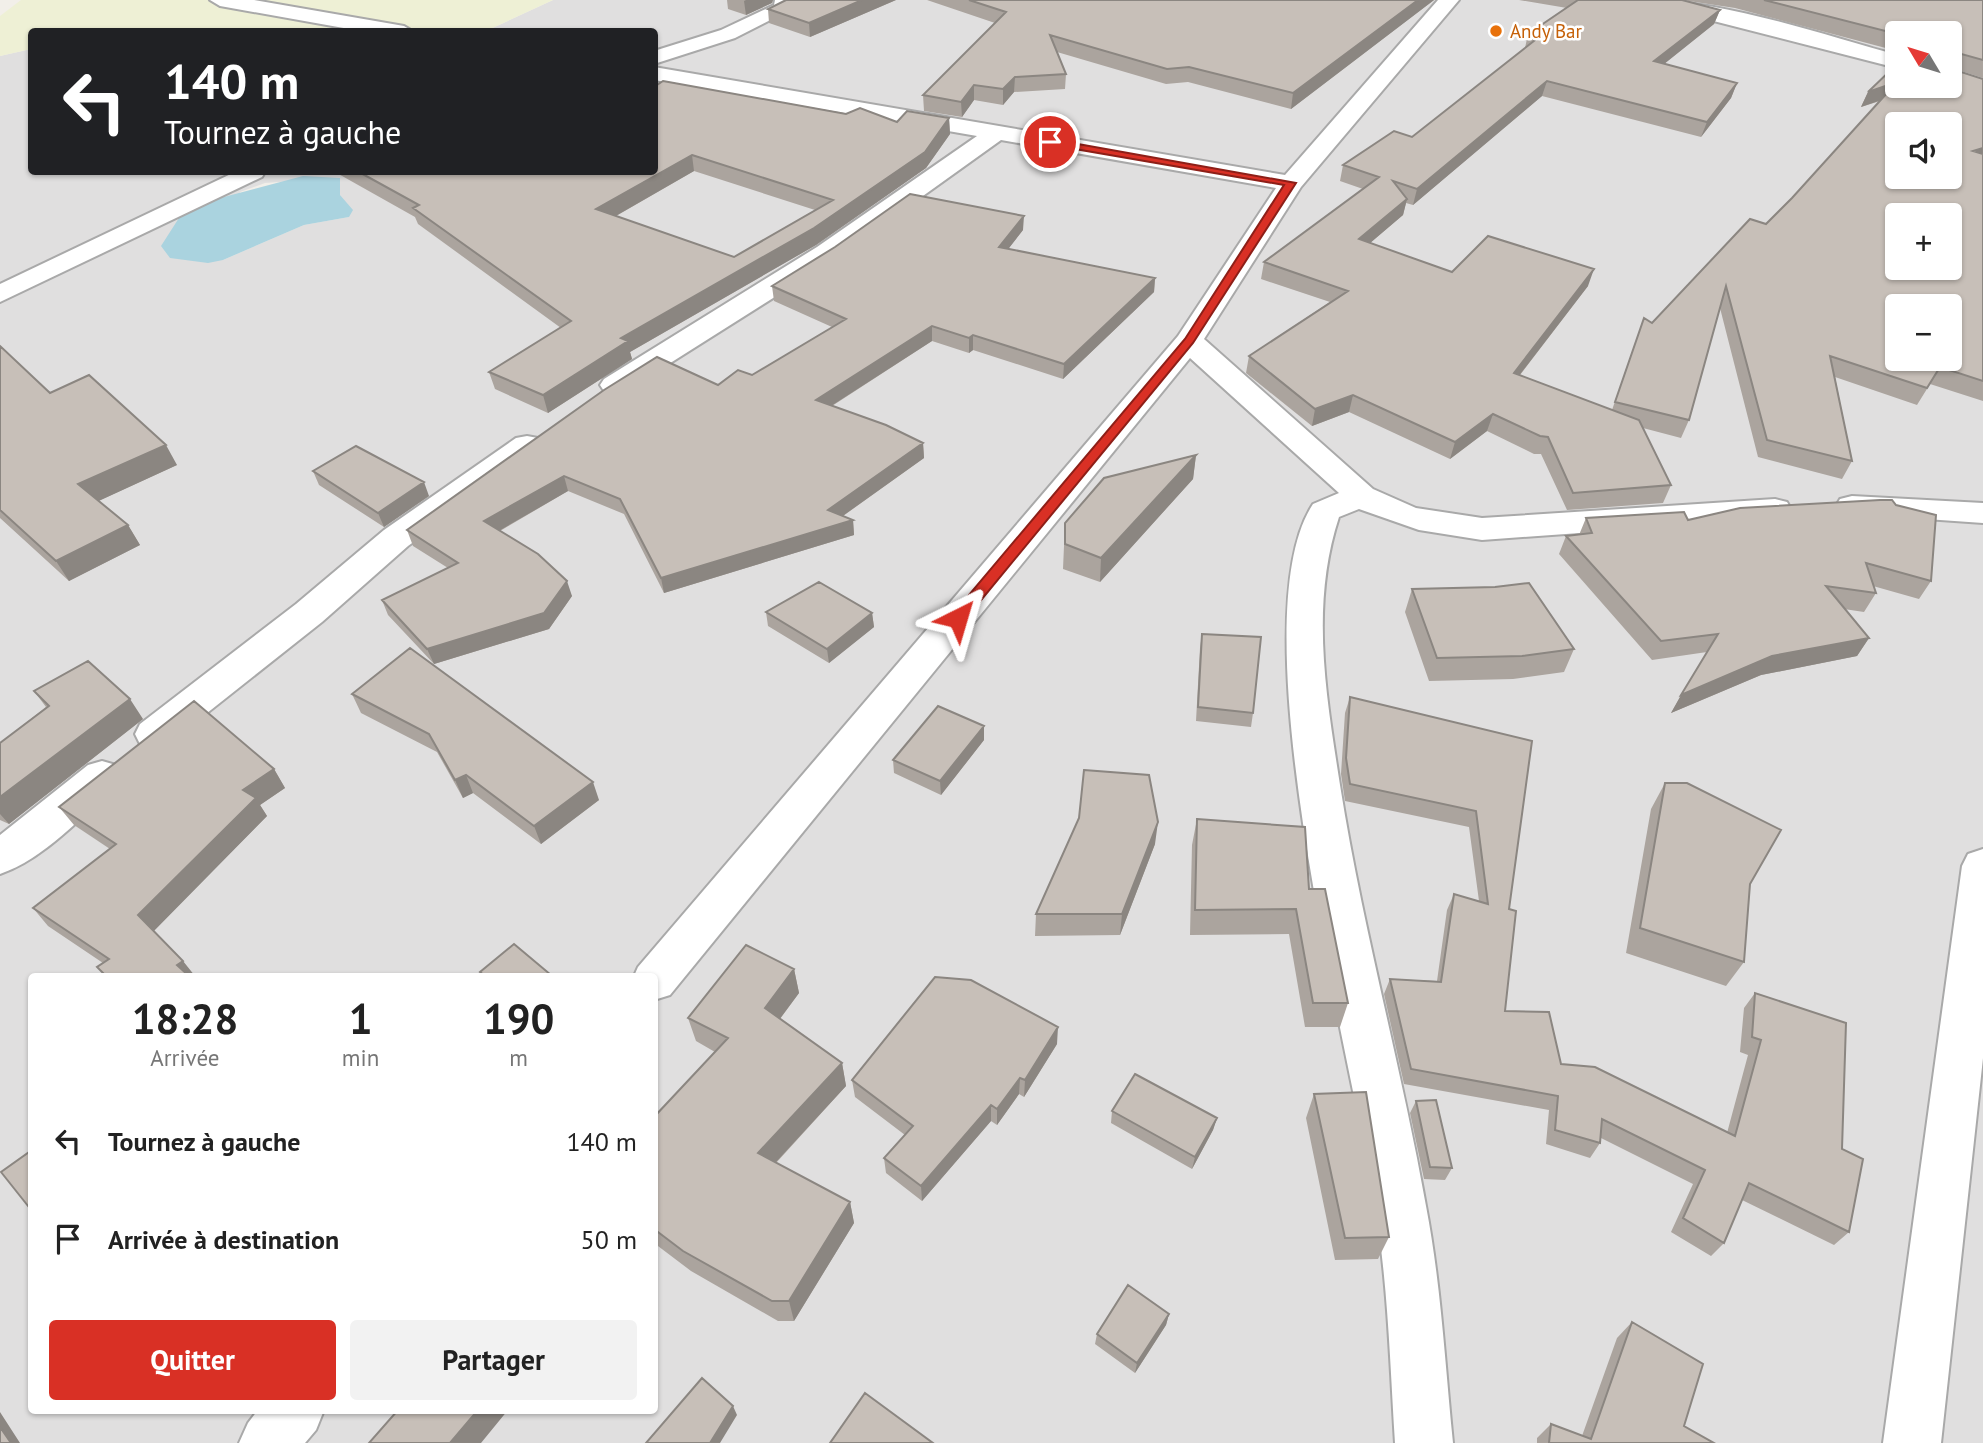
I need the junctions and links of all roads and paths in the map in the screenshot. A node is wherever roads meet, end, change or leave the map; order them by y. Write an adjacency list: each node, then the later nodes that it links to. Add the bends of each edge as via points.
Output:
1 (220, 0): 5 (street)
2 (785, 0): 8 (street, via 784,8 728,34)
3 (1449, 0): 13 (street)
4 (1654, 0): 9 (street)
5 (343, 21): 6 (street); 7 (street)
6 (328, 28)
7 (382, 28)
8 (658, 57)
9 (1885, 59)
10 (666, 75): 11 (street)
11 (996, 133): 13 (street); 16 (street, via 826,253)
12 (247, 175): 14 (street)
13 (1291, 183): 15 (street)
14 (0, 294)
15 (1189, 341): 18 (street); 22 (street)
16 (595, 397)
17 (551, 429): 20 (street, via 396,538 309,613)
18 (1361, 496): 19 (street, via 1382,510 1482,529 1869,505); 25 (street, via 1325,511 1311,543 1302,614 1310,718 1328,848 1401,1209)
19 (1983, 513)
20 (0, 857)
21 (1983, 866): 26 (street)
22 (658, 976)
23 (293, 1414): 24 (street)
24 (268, 1443)
25 (1424, 1443)
26 (1912, 1443)

